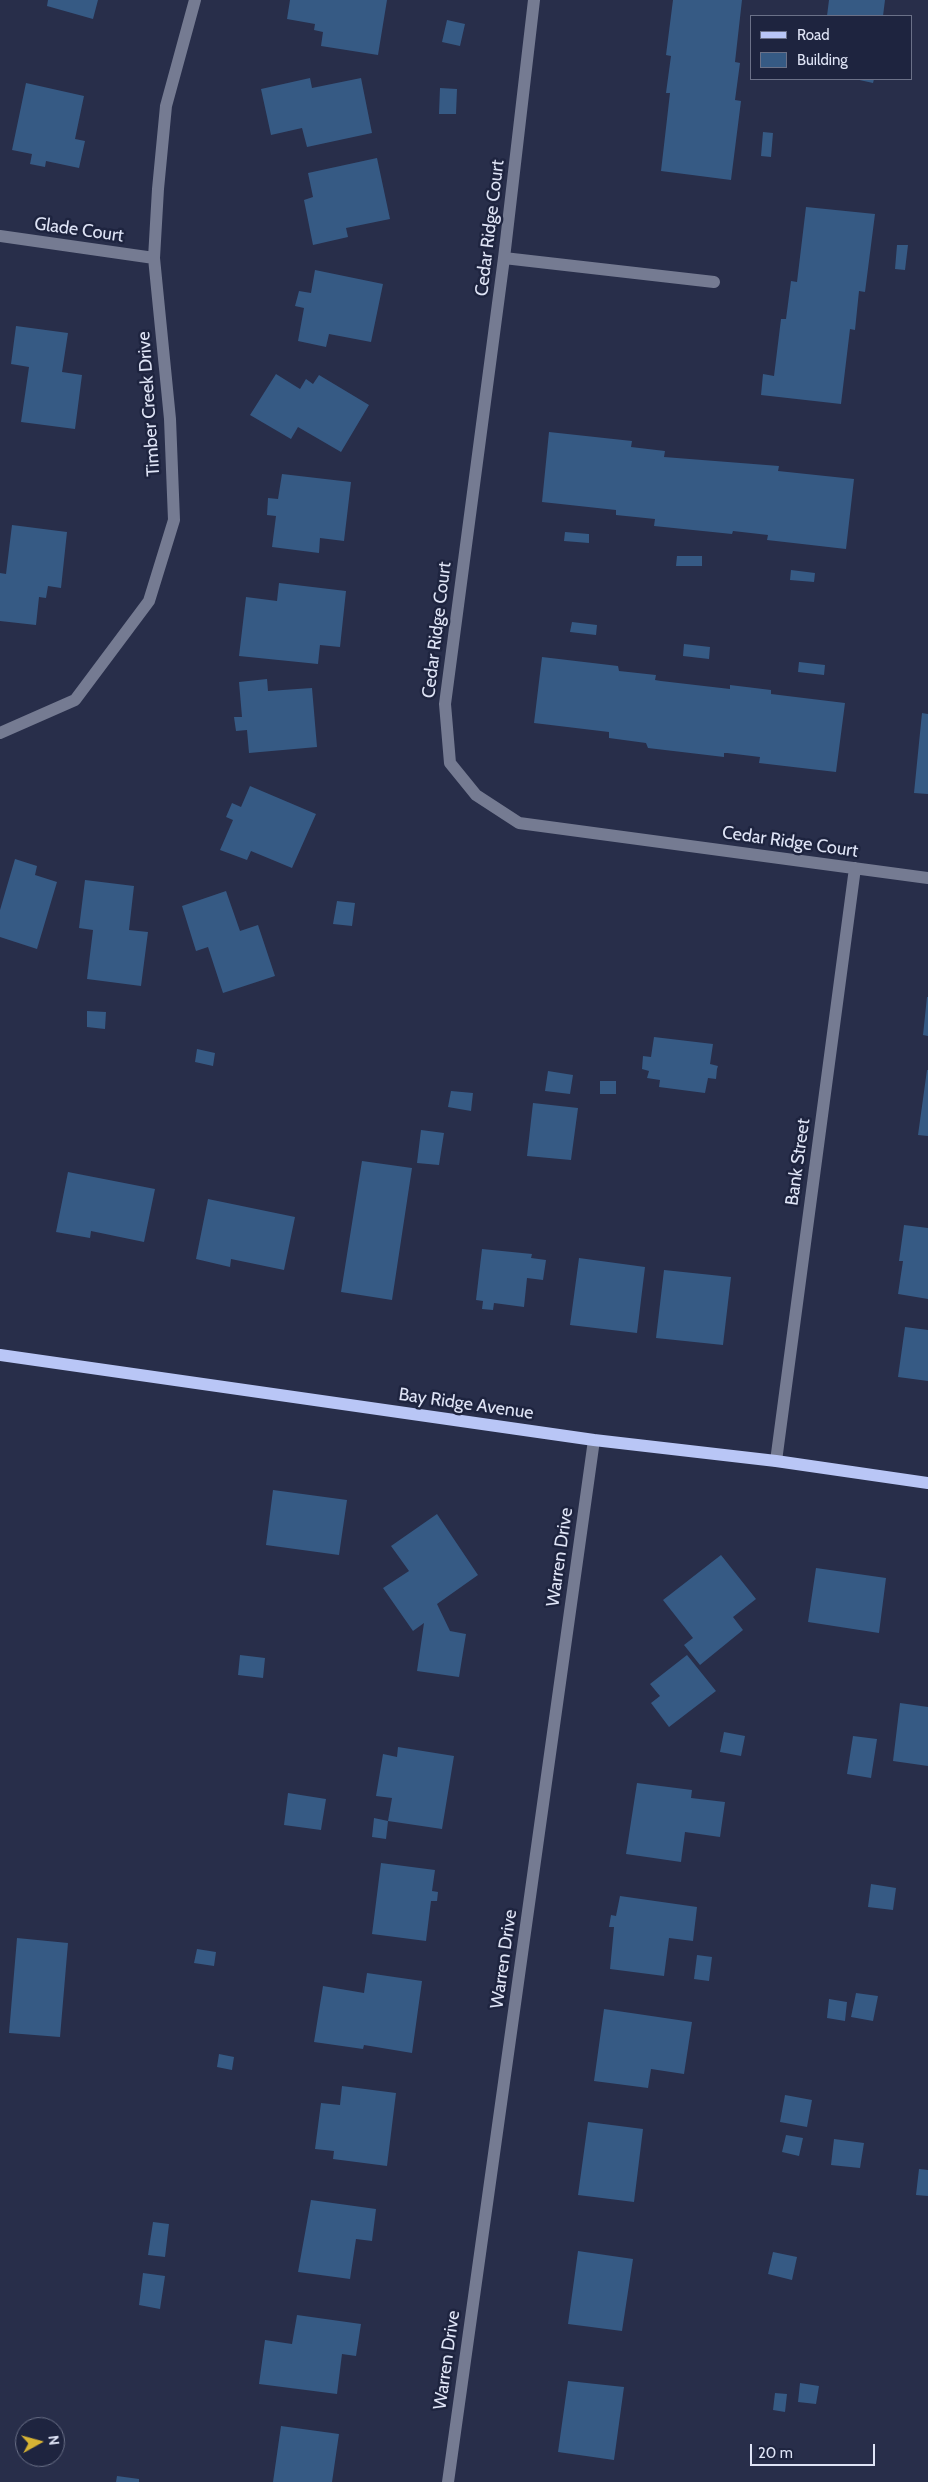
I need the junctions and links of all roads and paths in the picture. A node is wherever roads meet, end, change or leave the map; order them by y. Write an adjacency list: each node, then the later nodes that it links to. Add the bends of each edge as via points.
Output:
1 (195, 0): 4 (street, Timber Creek Drive, via 166,106)
2 (534, 0): 5 (street, Cedar Ridge Court)
3 (0, 236): 4 (street, Glade Court)
4 (154, 258): 7 (street, Timber Creek Drive, via 170,419 174,520 149,601 75,700)
5 (504, 258): 6 (street); 8 (street, Cedar Ridge Court, via 444,704 450,763 476,795 519,823)
6 (714, 282)
7 (0, 733)
8 (854, 868): 9 (street, Cedar Ridge Court); 12 (street, Bank Street)
9 (928, 878)
10 (0, 1355): 11 (main road, Bay Ridge Avenue)
11 (594, 1440): 12 (main road, Bay Ridge Avenue); 14 (street, Warren Drive)
12 (776, 1461): 13 (main road, Bay Ridge Avenue)
13 (928, 1483)
14 (448, 2482)

